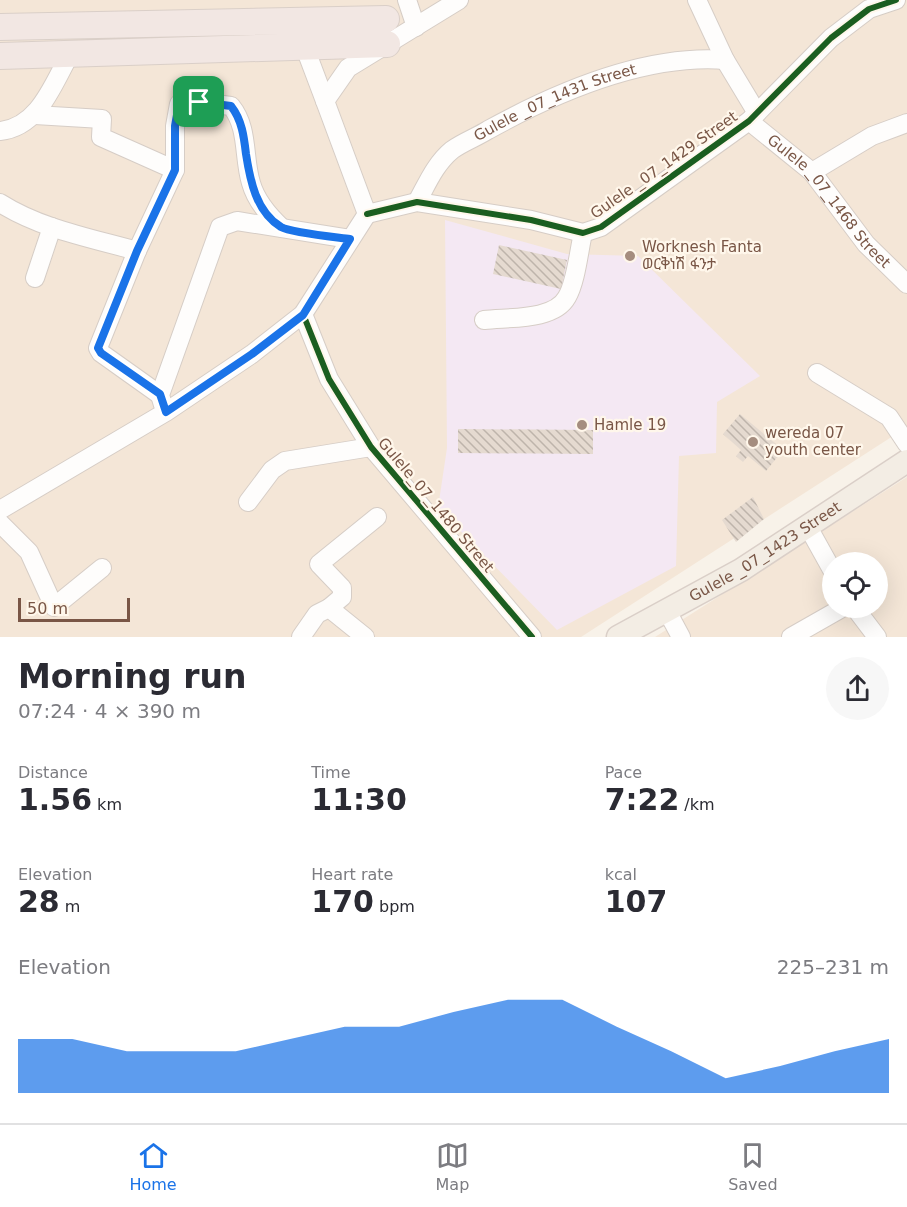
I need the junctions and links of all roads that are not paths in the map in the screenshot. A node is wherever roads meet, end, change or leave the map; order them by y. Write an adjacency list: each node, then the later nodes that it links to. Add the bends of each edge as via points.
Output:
1 (459, 0): 4 (street)
2 (697, 0): 10 (street, Gulele _07_1468 Street)
3 (896, 0): 13 (street, Gulele _07_1429 Street, via 869,9 831,38)
4 (412, 14): 6 (street); 6 (street)
5 (0, 27): 6 (highway)
6 (386, 32): 7 (highway); 11 (street, via 348,68)
7 (305, 48): 8 (highway); 11 (street)
8 (70, 54): 9 (highway); 12 (street)
9 (0, 56)
10 (725, 60): 13 (street, Gulele _07_1468 Street); 18 (street, Gulele _07_1431 Street, via 699,58 632,70 526,109 453,150 437,166)
11 (326, 101): 20 (street)
12 (35, 115): 15 (street, via 12,130); 16 (street, via 102,119 101,137)
13 (753, 117): 17 (street, Gulele _07_1468 Street); 23 (street, Gulele _07_1429 Street, via 629,208 601,227)
14 (907, 123): 17 (street, via 872,136)
15 (0, 131)
16 (175, 170): 22 (street, via 179,104 231,106 243,129 250,181 257,200); 25 (street)
17 (812, 172): 27 (street, Gulele _07_1468 Street, via 866,244)
18 (417, 202): 20 (street); 23 (street, Gulele _07_1429 Street, via 531,220)
19 (0, 203): 21 (street)
20 (367, 214): 24 (street)
21 (52, 227): 25 (street); 26 (street)
22 (282, 228): 24 (street); 31 (street, via 237,221 220,227)
23 (583, 233): 29 (street, via 568,297 560,306 548,313)
24 (350, 239): 28 (street)
25 (137, 251): 31 (street, via 98,348)
26 (35, 278)
27 (907, 283)
28 (303, 315): 32 (street); 34 (street, Gulele_07_1480 Street, via 330,379)
29 (484, 320)
30 (817, 373): 33 (street, via 889,417)
31 (160, 394): 32 (street)
32 (166, 412): 37 (street)
33 (907, 444)
34 (371, 447): 36 (street, via 285,461 272,470); 49 (street, Gulele_07_1480 Street)
35 (907, 461): 40 (main road, Gulele _07_1423 Street)
36 (248, 502)
37 (0, 510)
38 (377, 517): 43 (street, via 319,564 342,588 342,597)
39 (0, 523): 42 (street, via 29,552 54,607)
40 (807, 525): 41 (street); 44 (main road, Gulele _07_1423 Street, via 741,570)
41 (822, 552)
42 (102, 568)
43 (330, 608): 47 (street, via 317,614); 48 (street)
44 (667, 611): 50 (main road, Gulele _07_1423 Street); 51 (street)
45 (824, 618): 52 (street)
46 (863, 618): 53 (street)
47 (300, 637)
48 (365, 637)
49 (532, 637)
50 (618, 637)
51 (681, 637)
52 (791, 637)
53 (877, 637)

